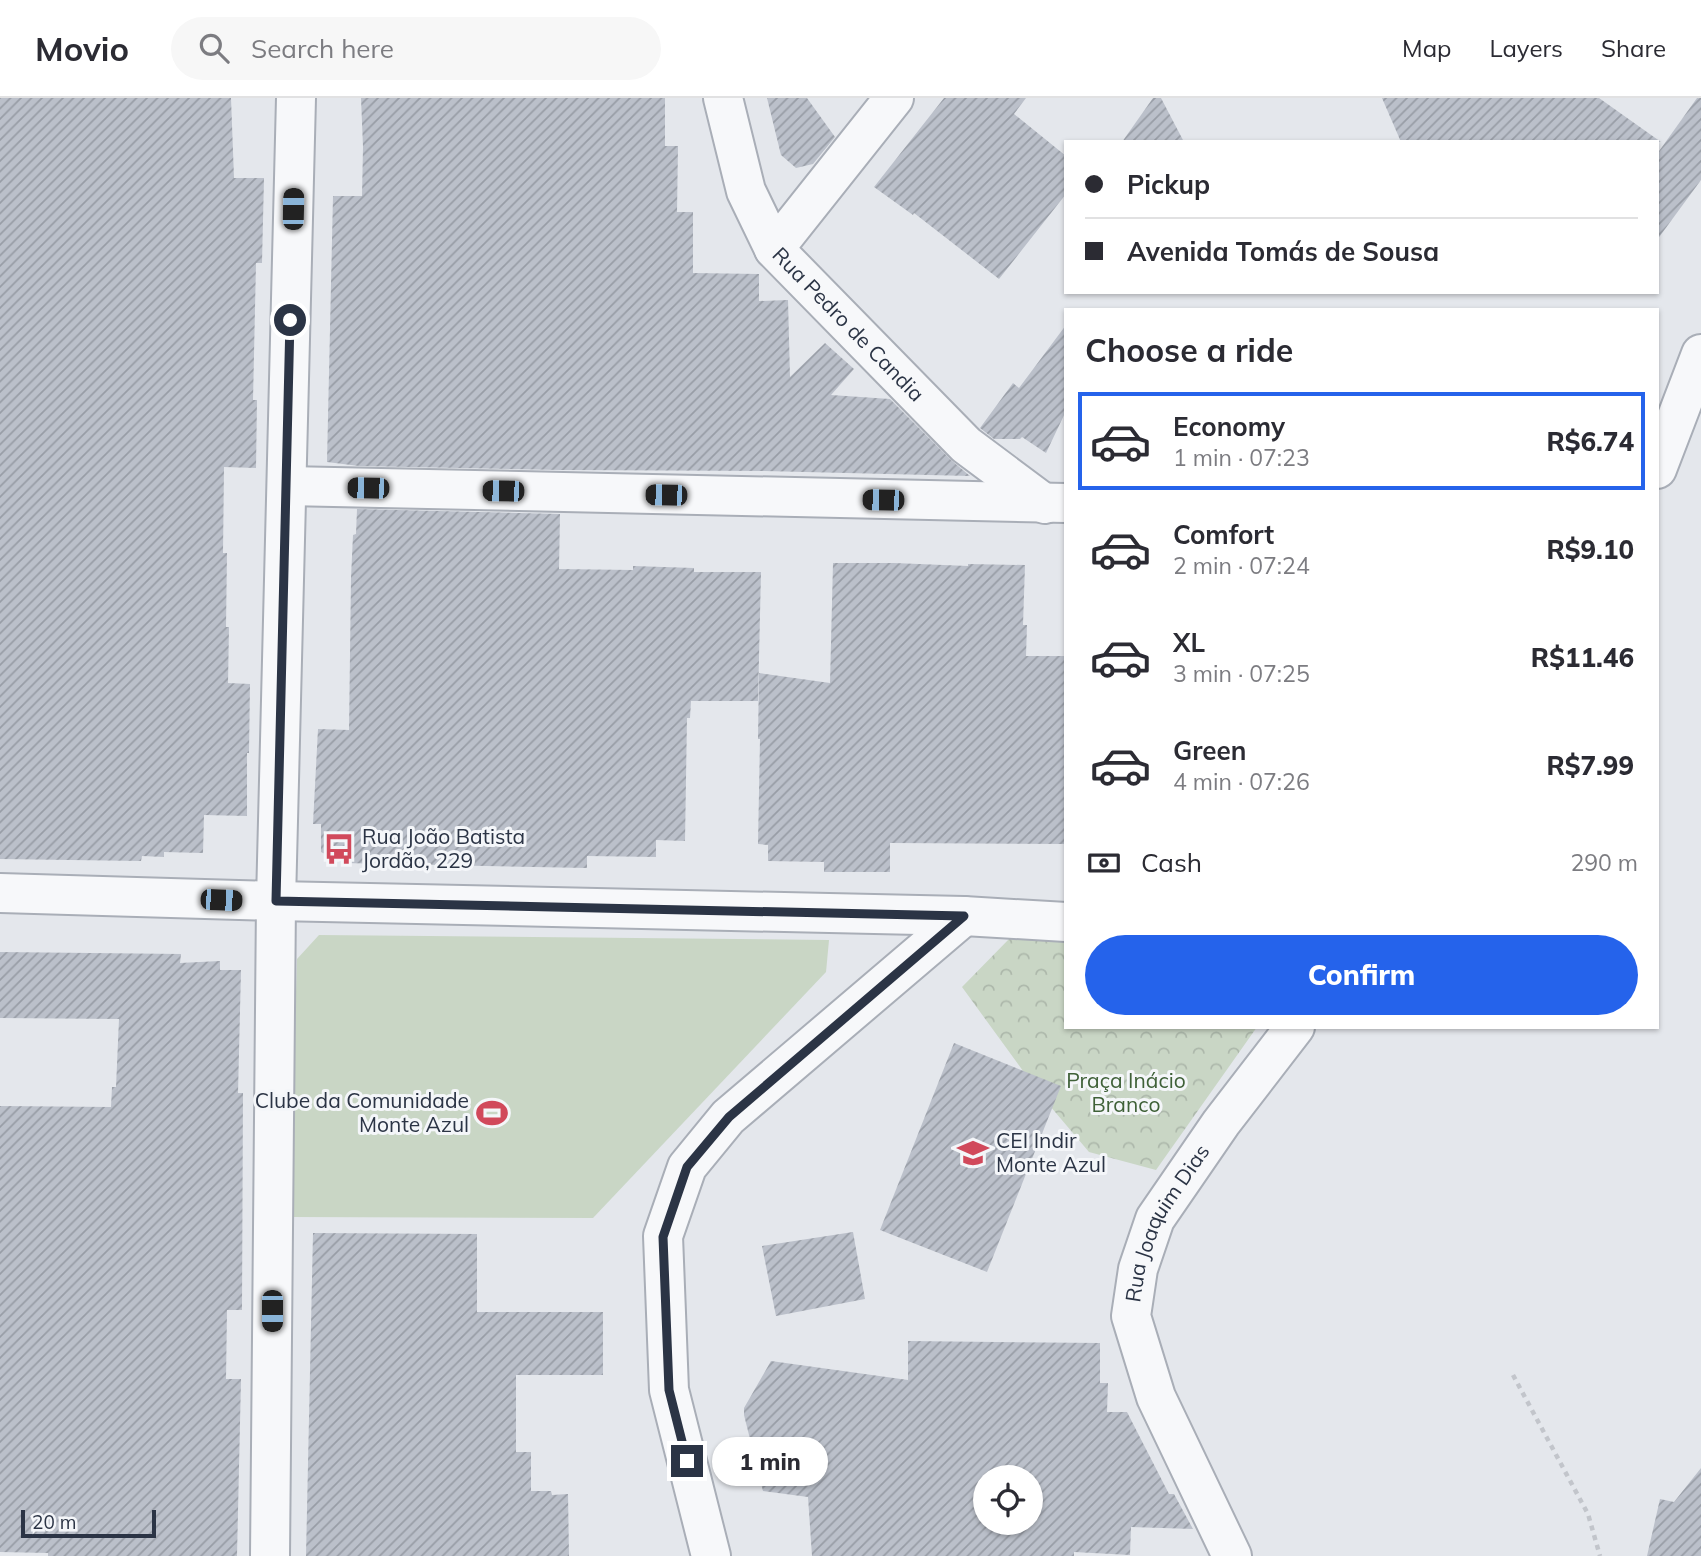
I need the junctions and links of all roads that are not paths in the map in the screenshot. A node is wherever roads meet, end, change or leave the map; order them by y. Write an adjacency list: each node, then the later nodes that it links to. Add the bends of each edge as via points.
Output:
1 (296, 98): 7 (street)
2 (723, 98): 4 (street, Rua Pedro de Candia, via 746,191)
3 (894, 98): 4 (street)
4 (774, 249): 8 (street, Rua Pedro de Candia, via 966,445)
5 (1701, 354): 6 (street)
6 (1659, 464)
7 (286, 486): 8 (street); 10 (street)
8 (1056, 504)
9 (0, 893): 10 (street)
10 (276, 901): 11 (street); 14 (street)
11 (964, 916): 12 (street); 15 (street, via 729,1117 687,1167 663,1237 669,1390)
12 (1064, 922)
13 (1293, 1029): 16 (street, Rua Joaquim Dias, via 1155,1219 1138,1269 1131,1316 1156,1396)
14 (270, 1556)
15 (711, 1556)
16 (1232, 1556)

